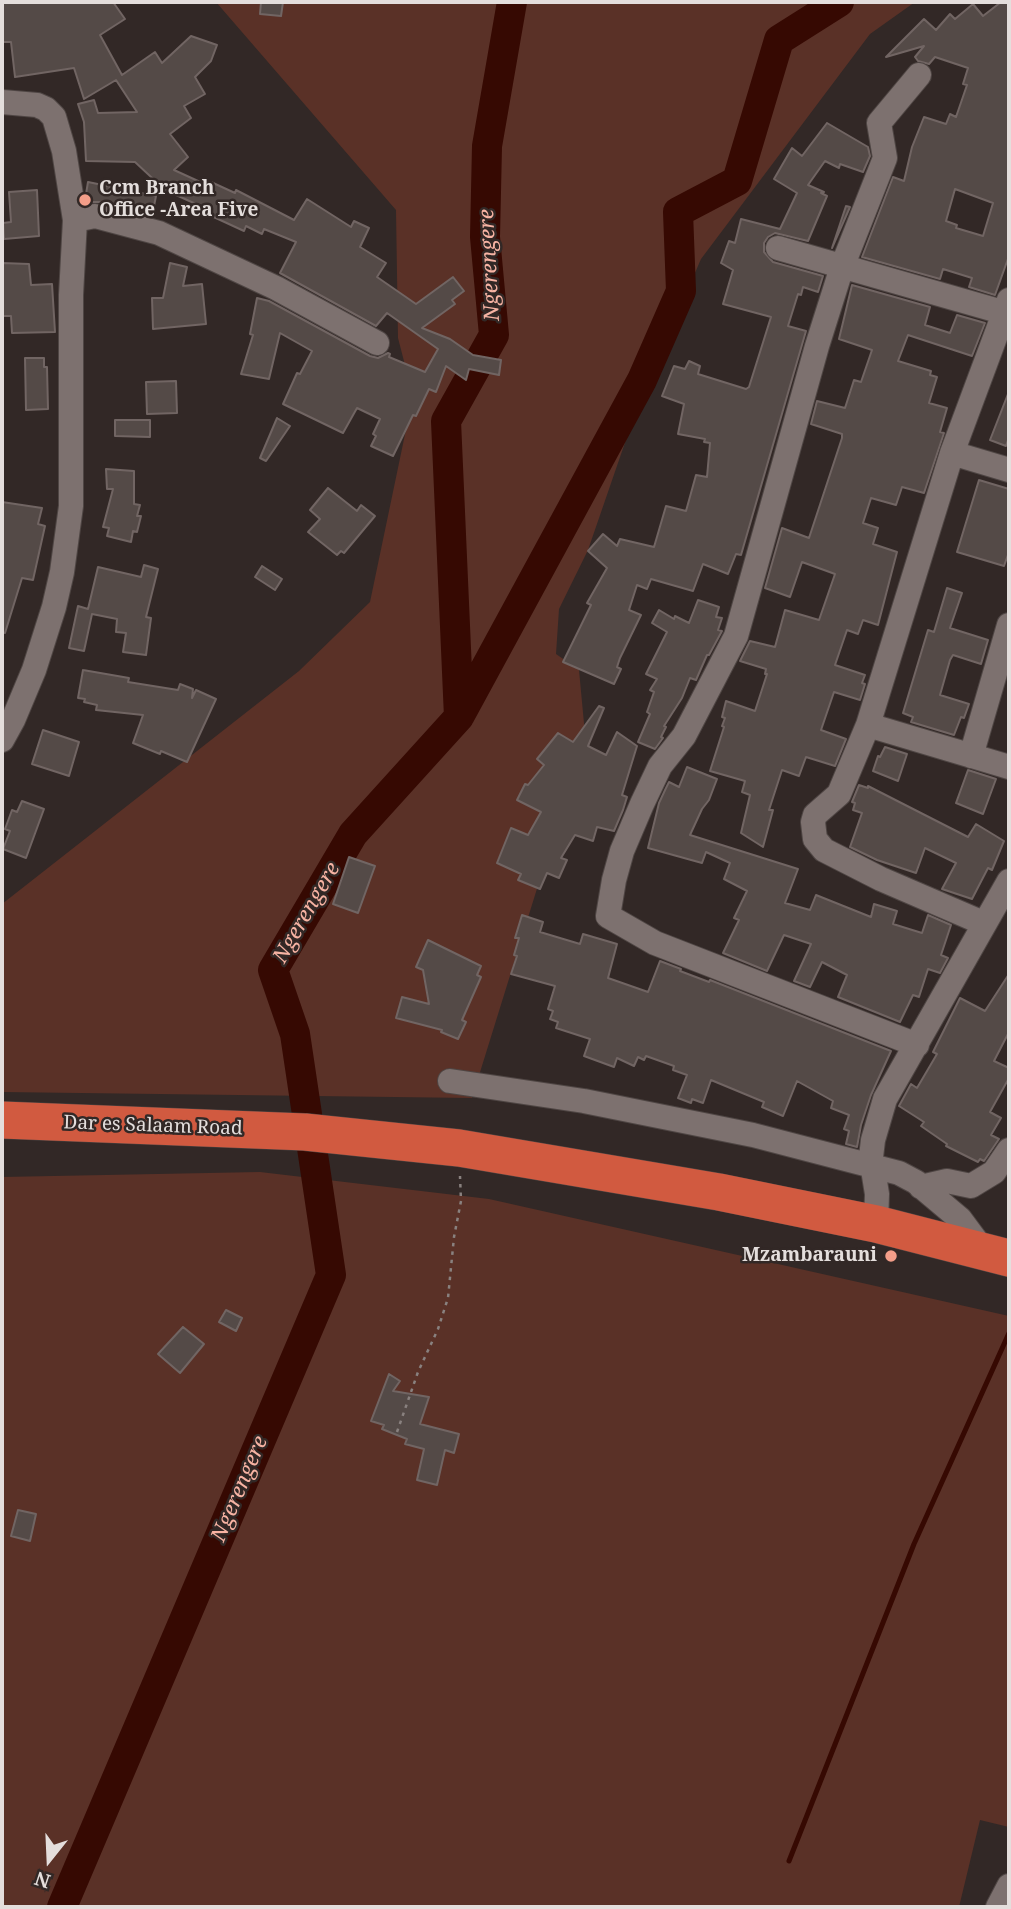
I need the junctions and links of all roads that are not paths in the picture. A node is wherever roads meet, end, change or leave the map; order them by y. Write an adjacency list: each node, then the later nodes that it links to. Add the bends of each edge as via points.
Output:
1 (919, 75): 5 (street, via 879,123 885,158)
2 (2, 102): 3 (street, via 31,103 46,108 54,117)
3 (75, 220): 7 (street, via 95,216 159,233 276,288); 12 (street, via 71,506 62,572 34,670)
4 (778, 248): 5 (street)
5 (842, 267): 6 (street); 17 (street, via 736,636 642,804 622,851 608,916 654,943)
6 (1008, 309): 8 (street)
7 (377, 344)
8 (952, 453): 9 (street); 11 (street)
9 (1009, 470)
10 (1009, 625): 13 (street)
11 (868, 725): 13 (street); 16 (street, via 839,794 815,815 815,839 845,862)
12 (2, 740)
13 (971, 756): 14 (street)
14 (1009, 767)
15 (1009, 881): 16 (street)
16 (983, 923): 17 (street)
17 (917, 1045): 21 (street, via 885,1099 873,1140)
18 (450, 1081): 21 (street, via 584,1101 768,1138)
19 (2, 1120): 23 (highway, Dar es Salaam Road, via 368,1137 668,1183)
20 (1009, 1150): 22 (street, via 993,1172 971,1186 947,1181)
21 (874, 1167): 22 (street, via 899,1173); 23 (street)
22 (921, 1186): 24 (street)
23 (876, 1224): 24 (highway, Dar es Salaam Road)
24 (998, 1255)
25 (1009, 1886): 26 (street)
26 (998, 1907)

